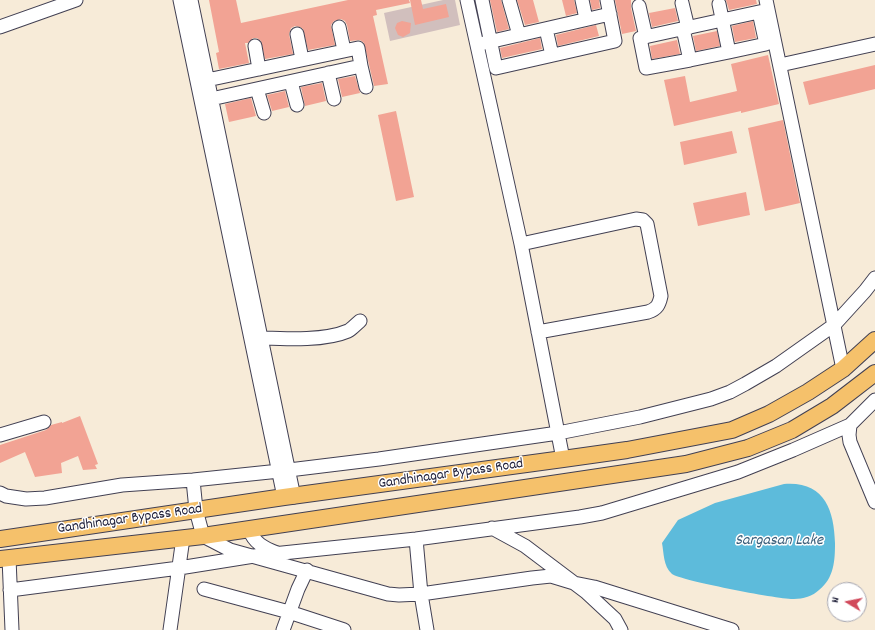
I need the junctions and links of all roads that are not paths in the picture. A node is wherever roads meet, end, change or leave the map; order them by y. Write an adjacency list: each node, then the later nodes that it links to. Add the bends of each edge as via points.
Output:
1 (76, 0): 16 (street)
2 (180, 0): 60 (street)
3 (191, 0): 37 (street)
4 (466, 0): 25 (street)
5 (482, 0): 23 (street)
6 (509, 0): 21 (street)
7 (582, 0): 14 (street)
8 (607, 0): 13 (street)
9 (682, 3): 18 (street)
10 (719, 4): 15 (street)
11 (639, 6): 22 (street)
12 (764, 7): 15 (street); 28 (street, via 766,44); 33 (street)
13 (610, 14): 14 (street); 29 (street, via 615,42)
14 (586, 19): 19 (street)
15 (722, 20): 18 (street); 28 (street)
16 (0, 27)
17 (339, 27): 27 (street)
18 (686, 28): 22 (street); 31 (street)
19 (546, 29): 21 (street); 29 (street)
20 (297, 34): 30 (street)
21 (518, 35): 23 (street)
22 (646, 37): 31 (street, via 640,38 646,68)
23 (491, 42): 25 (street); 29 (street, via 496,68)
24 (875, 44): 33 (street)
25 (476, 45): 45 (street)
26 (255, 46): 35 (street)
27 (344, 50): 30 (street); 34 (street, via 358,48)
28 (729, 52): 31 (street)
29 (552, 55)
30 (302, 60): 32 (street)
31 (690, 60)
32 (284, 63): 35 (street); 38 (street)
33 (780, 64): 48 (street)
34 (362, 66): 36 (street); 39 (street)
35 (259, 69): 37 (street)
36 (328, 73): 38 (street); 42 (street)
37 (207, 80): 41 (street)
38 (290, 82): 40 (street); 43 (street)
39 (366, 87)
40 (257, 89): 41 (street); 44 (street)
41 (211, 99): 50 (street)
42 (334, 99)
43 (297, 105)
44 (264, 113)
45 (521, 244): 49 (street); 49 (street, via 636,219 644,220 647,224 661,296 659,304 648,312)
46 (875, 278): 48 (street)
47 (360, 321): 50 (street, via 349,331 332,335 288,339)
48 (834, 325): 52 (street); 57 (street, via 776,366 730,392 640,417)
49 (538, 332): 57 (street)
50 (261, 338): 60 (street)
51 (875, 340): 52 (main road, Gandhinagar Bypass Road)
52 (843, 369): 59 (main road, Gandhinagar Bypass Road, via 769,414 732,430)
53 (875, 373): 67 (main road, Gandhinagar Bypass Road, via 832,406 792,430 748,448 686,464)
54 (875, 400): 56 (street)
55 (44, 422): 58 (street)
56 (850, 425): 64 (street, via 850,442); 66 (street, via 738,472 602,512)
57 (558, 433): 59 (street); 60 (street)
58 (0, 435)
59 (563, 459): 63 (main road, Gandhinagar Bypass Road)
60 (284, 471): 61 (street); 63 (street)
61 (193, 480): 62 (street, via 122,485 44,498 26,499); 65 (street)
62 (0, 493)
63 (289, 497): 65 (main road, Gandhinagar Bypass Road)
64 (875, 502)
65 (196, 510): 68 (street); 70 (main road, Gandhinagar Bypass Road)
66 (492, 528): 71 (street); 77 (street, via 526,546)
67 (249, 529): 68 (main road, Gandhinagar Bypass Road); 72 (street, via 252,538 264,548)
68 (203, 536): 69 (main road, Gandhinagar Bypass Road); 73 (street, via 230,550)
69 (184, 538): 74 (main road, Gandhinagar Bypass Road); 75 (street)
70 (0, 539)
71 (416, 539): 72 (street); 80 (street)
72 (281, 554): 73 (street)
73 (254, 556): 75 (street); 76 (street)
74 (4, 558): 79 (street)
75 (179, 568): 79 (street); 84 (street)
76 (307, 570): 80 (street, via 388,594); 81 (street)
77 (574, 583): 80 (street, via 551,576); 82 (street); 88 (street, via 615,619)
78 (204, 589): 81 (street)
79 (10, 590): 83 (street)
80 (421, 594): 87 (street)
81 (289, 612): 85 (street); 86 (street)
82 (686, 616): 89 (street); 90 (street)
83 (12, 630)
84 (170, 630)
85 (283, 630)
86 (344, 630)
87 (428, 630)
88 (621, 630)
89 (693, 630)
90 (732, 630)

